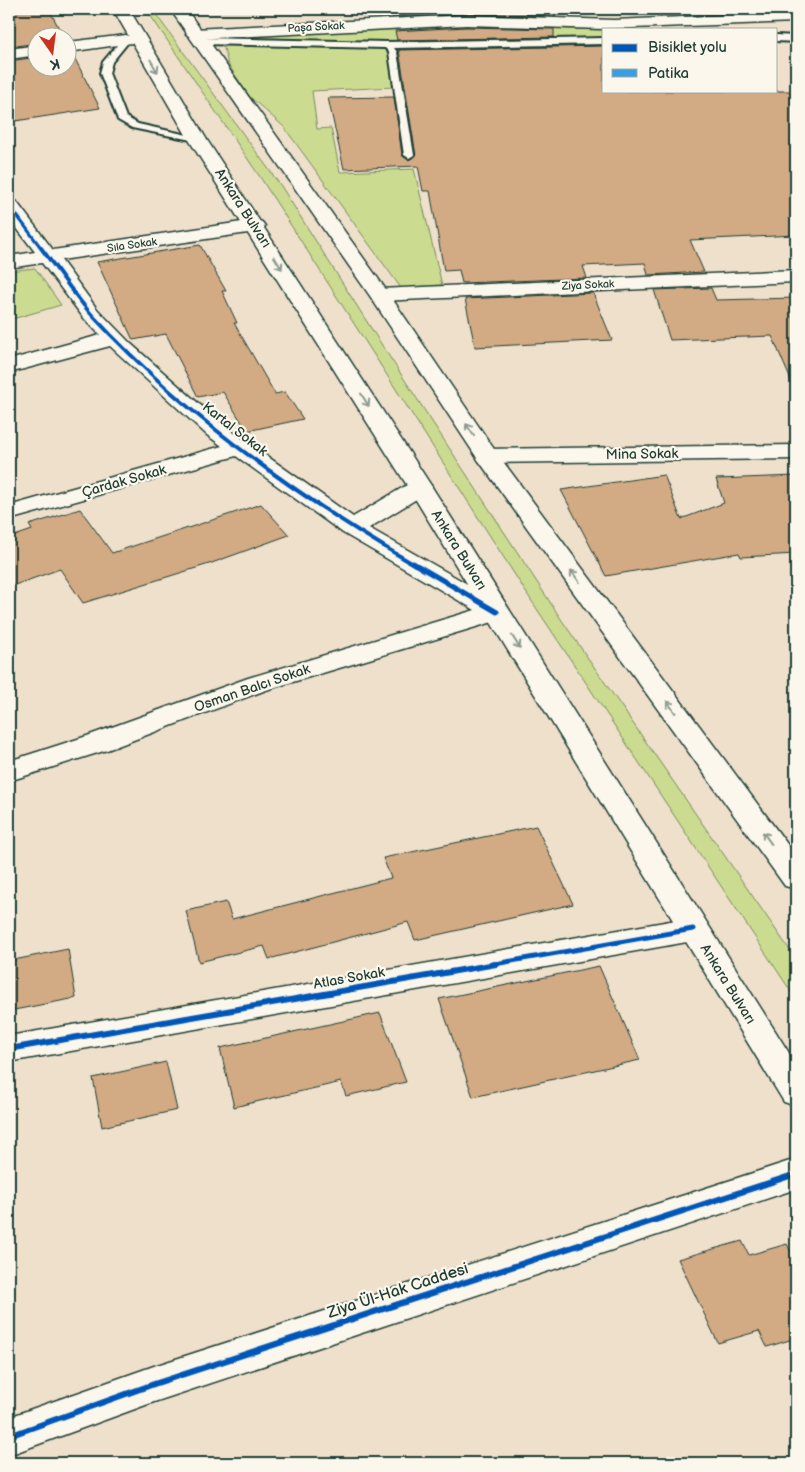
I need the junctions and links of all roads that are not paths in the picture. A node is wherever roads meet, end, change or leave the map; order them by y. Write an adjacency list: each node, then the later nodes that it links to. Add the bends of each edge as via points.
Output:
1 (121, 9): 17 (street, Ankara Bulvarı, one-way to 17)
2 (178, 9): 8 (street)
3 (420, 9): 6 (street)
4 (613, 9): 7 (street)
5 (796, 17): 7 (street, Paşa Sokak)
6 (439, 21): 7 (street, Paşa Sokak); 8 (street, Paşa Sokak)
7 (614, 25)
8 (197, 38): 14 (lane); 24 (street)
9 (778, 38): 10 (lane)
10 (796, 39)
11 (126, 40): 13 (street); 17 (lane, via 103,70 104,81 121,112 121,118 135,126)
12 (602, 41): 14 (lane)
13 (78, 46)
14 (387, 46): 18 (lane, via 393,52)
15 (28, 51): 16 (street)
16 (9, 54)
17 (198, 140): 20 (street, Ankara Bulvarı)
18 (409, 156)
19 (9, 205): 21 (street, Kartal Sokak)
20 (255, 226): 21 (street, Sıla Sokak); 30 (street, Ankara Bulvarı, one-way to 30)
21 (48, 258): 22 (street, Sıla Sokak); 25 (street, Kartal Sokak, via 90,313)
22 (9, 262)
23 (796, 276): 24 (street, Ziya Sokak)
24 (380, 295): 29 (street, one-way to 24)
25 (114, 338): 26 (street); 27 (street, Kartal Sokak)
26 (9, 367)
27 (239, 448): 31 (street, Çardak Sokak); 32 (street, Kartal Sokak)
28 (796, 452): 29 (street, Mina Sokak)
29 (487, 456): 35 (street, one-way to 29)
30 (420, 487): 32 (street); 33 (street, Ankara Bulvarı)
31 (9, 513)
32 (352, 528): 33 (street, Kartal Sokak)
33 (497, 612): 34 (street, Osman Balcı Sokak, via 257,684 97,743); 36 (street, Ankara Bulvarı, one-way to 36)
34 (9, 771)
35 (796, 878)
36 (693, 929): 37 (street, Atlas Sokak); 38 (street, Ankara Bulvarı)
37 (9, 1049)
38 (796, 1092)
39 (796, 1174): 40 (street, Ziya Ül-Hak Caddesi, via 154,1384)
40 (9, 1436)

